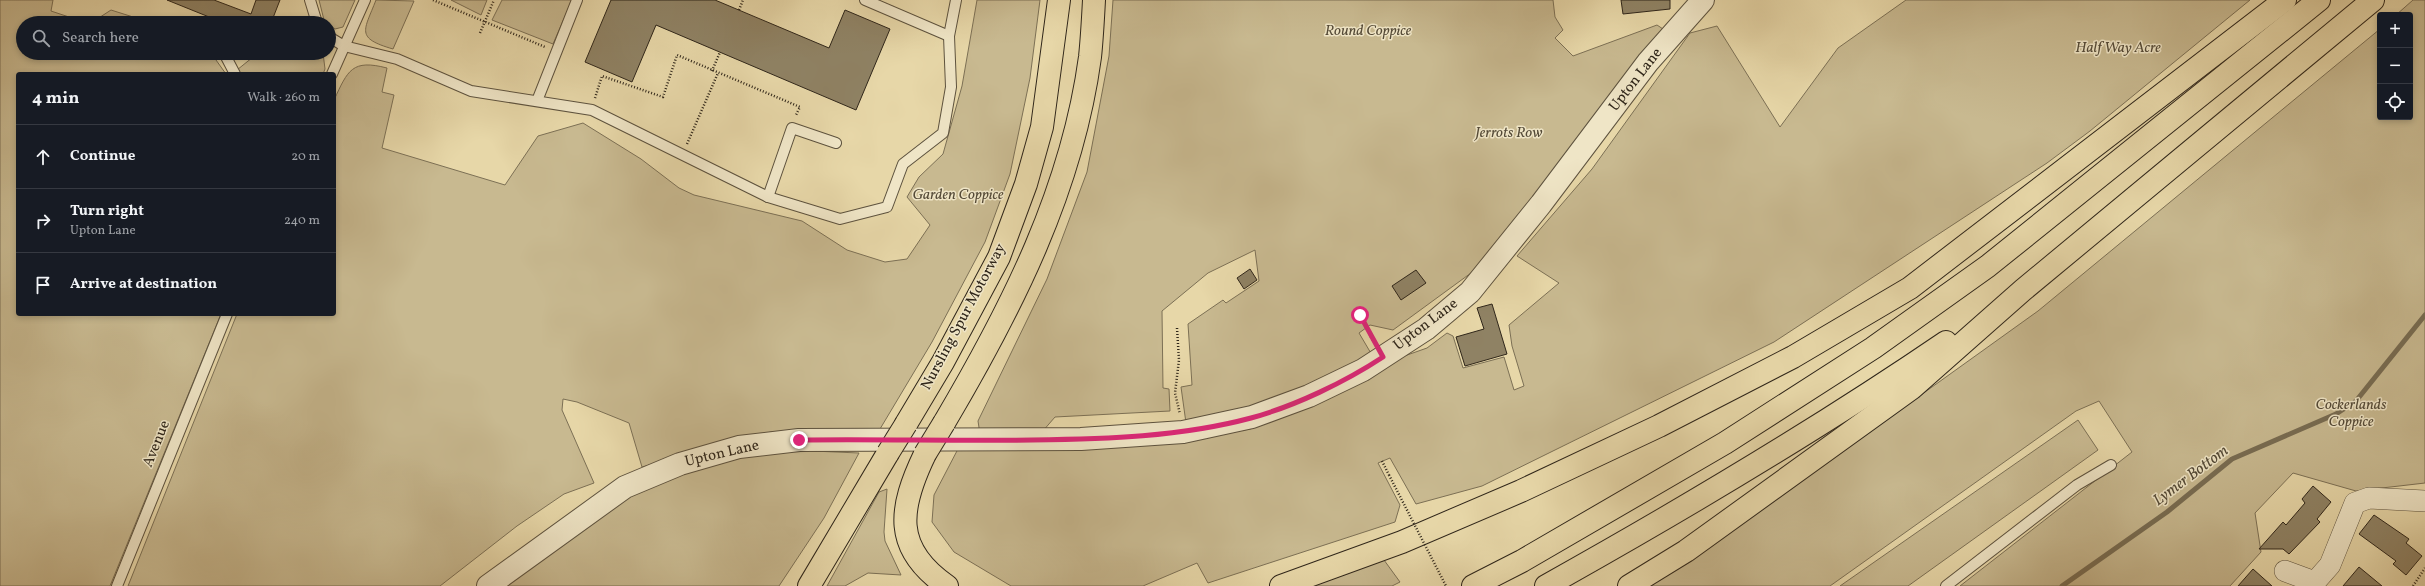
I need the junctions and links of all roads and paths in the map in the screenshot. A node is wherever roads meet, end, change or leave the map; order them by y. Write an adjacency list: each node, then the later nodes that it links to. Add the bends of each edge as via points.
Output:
1 (310, 0): 16 (lane)
2 (365, 0): 21 (lane)
3 (433, 0): 17 (path)
4 (494, 0): 17 (path)
5 (577, 0): 22 (lane)
6 (743, 0): 15 (path)
7 (865, 0): 19 (lane)
8 (956, 0): 19 (lane)
9 (1059, 0): 49 (highway, Nursling Spur Motorway, bridge, via 1042,127 1026,184 999,257 943,362)
10 (1094, 0): 50 (highway, bridge, via 1090,58 1076,127 1040,241 986,353 925,454 908,494 907,533 918,561)
11 (1703, 0): 39 (street, Upton Lane, via 1648,62 1541,204 1470,292 1426,329)
12 (2285, 0): 51 (highway, via 1910,288 1793,357 1659,426 1521,491 1402,542)
13 (2319, 0): 53 (highway, via 1988,266 1873,348 1725,443 1522,561)
14 (2373, 0): 35 (highway)
15 (739, 10)
16 (315, 16)
17 (485, 22): 18 (path); 22 (path)
18 (480, 33)
19 (949, 36): 34 (lane, via 951,88 943,133 903,164 888,207 840,219)
20 (336, 41): 21 (lane)
21 (344, 46): 27 (lane); 29 (lane, via 396,59 471,91)
22 (556, 51): 29 (lane)
23 (720, 52): 25 (path)
24 (228, 60): 26 (lane)
25 (712, 71): 28 (path); 30 (path, via 677,56 663,96 602,76)
26 (234, 72)
27 (333, 72)
28 (718, 73): 31 (path, via 800,107); 33 (path)
29 (537, 101): 30 (lane)
30 (592, 110): 33 (lane)
31 (792, 128): 32 (lane); 34 (lane)
32 (836, 143)
33 (682, 155): 34 (lane)
34 (768, 197)
35 (2024, 290): 54 (highway, via 1895,377 1647,529); 55 (highway, via 1912,388 1686,551)
36 (1360, 315): 39 (path)
37 (226, 316): 47 (lane, Avenue)
38 (1178, 328): 40 (path, via 1179,360 1175,393)
39 (1383, 357): 40 (street, Upton Lane, via 1363,370 1309,396 1252,417)
40 (1183, 432): 48 (street, Upton Lane, via 1081,439 799,440 740,447 680,464 625,487)
41 (1382, 461): 52 (path, bridge)
42 (2111, 465): 56 (lane, via 2077,485)
43 (2425, 501): 46 (street, via 2369,498 2355,503 2330,565)
44 (2425, 568): 57 (path)
45 (2285, 571): 46 (street)
46 (2315, 584)
47 (117, 586)
48 (488, 586)
49 (809, 586)
50 (947, 586)
51 (1281, 586)
52 (1446, 586)
53 (1473, 586)
54 (1546, 586)
55 (1629, 586)
56 (1946, 586)
57 (2414, 586)

